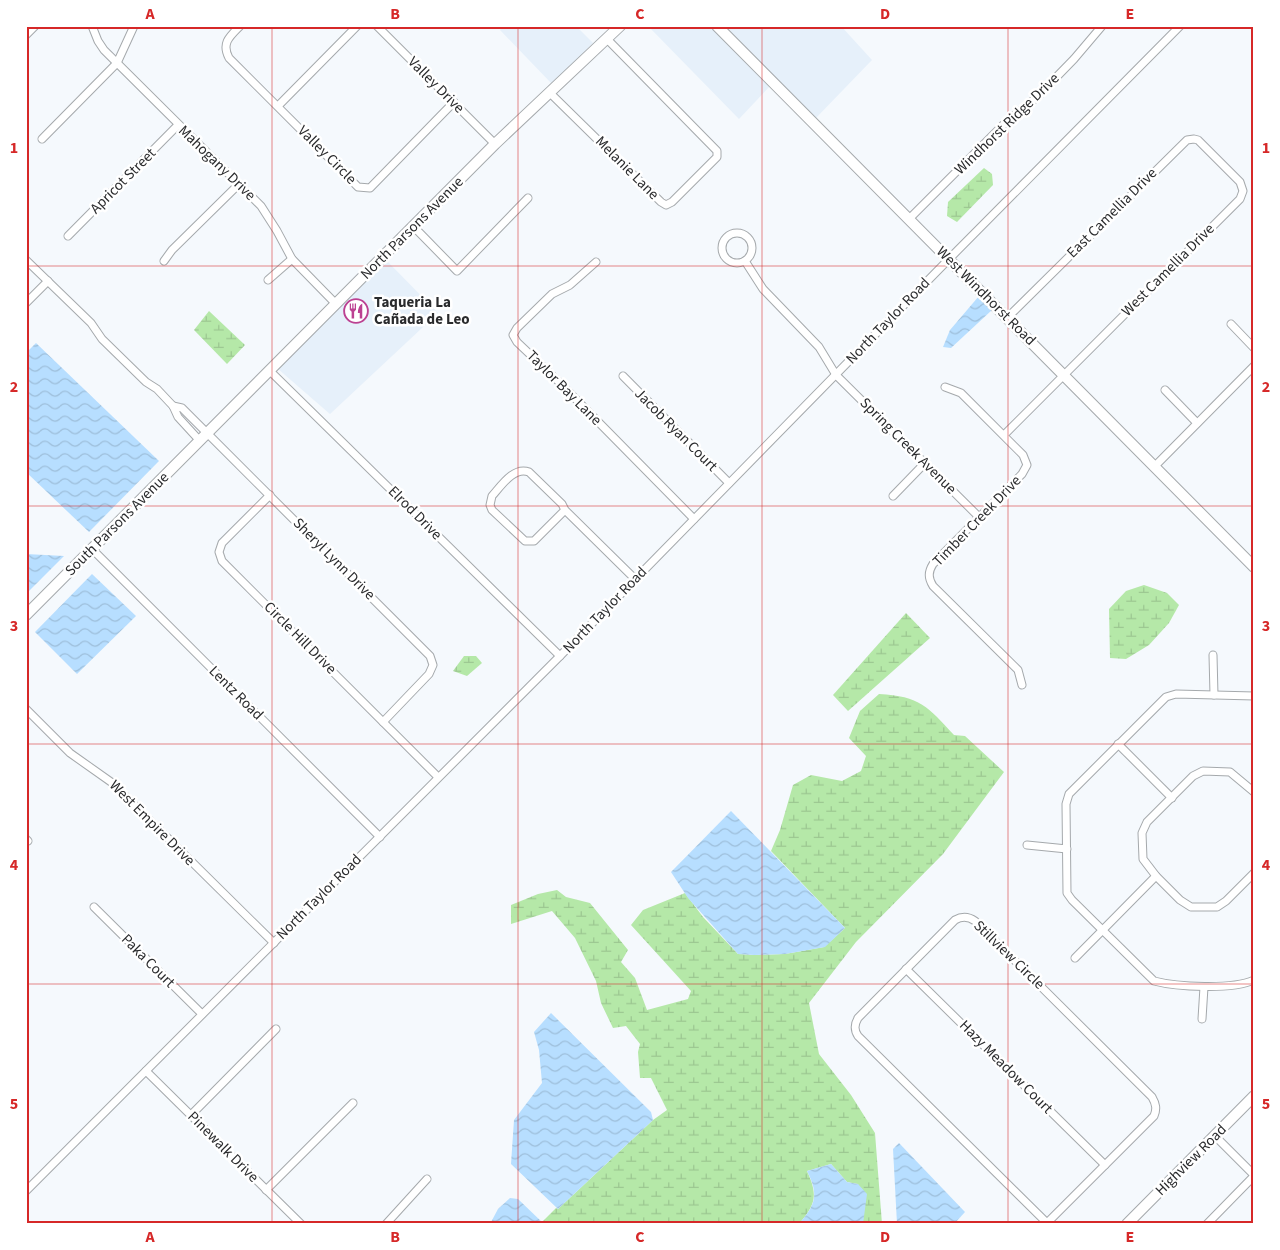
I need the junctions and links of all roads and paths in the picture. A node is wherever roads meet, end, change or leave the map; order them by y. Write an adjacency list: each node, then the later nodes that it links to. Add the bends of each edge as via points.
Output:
1 (34, 26): 11 (street)
2 (92, 26): 13 (street, Mahogany Drive, via 101,46)
3 (134, 26): 13 (street)
4 (240, 26): 16 (street, Valley Circle, via 228,39 226,53)
5 (358, 26): 16 (street)
6 (377, 26): 15 (street, Valley Drive)
7 (620, 26): 12 (street, North Parsons Avenue)
8 (718, 26): 23 (street, West Windhorst Road)
9 (1102, 26): 23 (street, Windhorst Ridge Drive, via 1037,97 1003,125)
10 (1180, 26): 27 (street, North Taylor Road)
11 (26, 35)
12 (607, 39): 14 (street, North Parsons Avenue); 14 (street, Melanie Lane, via 717,151 717,157 672,202 666,205 661,202)
13 (117, 63): 17 (street, Mahogany Drive); 18 (street)
14 (550, 93): 19 (street, North Parsons Avenue)
15 (454, 102): 16 (street, Valley Circle, via 370,188 358,187); 19 (street, Valley Drive)
16 (278, 106)
17 (178, 125): 21 (street, Mahogany Drive); 25 (street, Apricot Street)
18 (42, 138)
19 (495, 144): 24 (street, North Parsons Avenue)
20 (1220, 162): 36 (street, East Camellia Drive, via 1198,140 1187,140); 41 (street, West Camellia Drive, via 1240,182 1243,191 1240,199)
21 (238, 184): 26 (street, Mahogany Drive, via 270,219); 29 (street)
22 (528, 198): 24 (street, via 456,271)
23 (909, 219): 27 (street, West Windhorst Road)
24 (413, 226): 35 (street, North Parsons Avenue)
25 (68, 236)
26 (292, 259): 32 (street); 35 (street, Mahogany Drive)
27 (949, 259): 36 (street, West Windhorst Road); 42 (street, North Taylor Road)
28 (26, 260): 33 (street, Sheryl Lynn Drive)
29 (164, 261)
30 (745, 261): 30 (street, via 751,254 750,240 743,234 729,236 723,244 724,254 735,263); 42 (street, Spring Creek Avenue, via 763,289 820,346)
31 (596, 262): 56 (street, Taylor Bay Lane, via 570,285 552,294 513,335)
32 (268, 280)
33 (48, 281): 34 (street); 48 (street, Sheryl Lynn Drive, via 91,323 102,339 157,389 173,406 178,417)
34 (26, 303)
35 (336, 304): 40 (street, North Parsons Avenue)
36 (1007, 318): 41 (street, West Windhorst Road)
37 (1231, 324): 38 (street)
38 (1254, 348)
39 (1254, 366): 46 (street)
40 (270, 370): 48 (street, North Parsons Avenue); 62 (street, Elrod Drive)
41 (1064, 374): 47 (street, West Camellia Drive); 50 (street, West Windhorst Road)
42 (836, 375): 49 (street, Spring Creek Avenue); 51 (street, North Taylor Road)
43 (623, 376): 51 (street, Jacob Ryan Court)
44 (945, 387): 47 (street, Timber Creek Drive, via 961,393)
45 (1165, 390): 46 (street)
46 (1198, 423): 50 (street)
47 (1004, 435): 55 (street, Timber Creek Drive, via 1024,455 1025,470)
48 (204, 437): 52 (street, Sheryl Lynn Drive); 57 (street, South Parsons Avenue)
49 (925, 463): 53 (street); 55 (street, Spring Creek Avenue)
50 (1155, 466): 58 (street, West Windhorst Road)
51 (729, 483): 56 (street, North Taylor Road)
52 (270, 495): 67 (street, Sheryl Lynn Drive, via 430,656 433,665 429,674); 67 (street, Circle Hill Drive, via 222,543 220,557)
53 (893, 496)
54 (565, 510): 54 (street, via 524,470 516,472 490,501 492,510 525,541 534,541); 59 (street)
55 (980, 518): 63 (street, Timber Creek Drive, via 934,564 930,570 930,581 1018,670)
56 (694, 519): 59 (street, North Taylor Road)
57 (92, 549): 60 (street, South Parsons Avenue); 74 (street, Lentz Road)
58 (1254, 567)
59 (635, 580): 62 (street, North Taylor Road)
60 (26, 615)
61 (1214, 655): 64 (street)
62 (560, 656): 69 (street, North Taylor Road)
63 (1022, 685)
64 (1214, 695): 65 (street); 68 (street, via 1176,694 1166,697)
65 (1254, 696)
66 (26, 709): 81 (street, West Empire Drive, via 70,753 111,782)
67 (383, 722): 69 (street, Circle Hill Drive)
68 (1118, 744): 73 (street); 76 (street, via 1069,794 1066,804)
69 (438, 777): 74 (street, North Taylor Road)
70 (1254, 779): 71 (street)
71 (1247, 786): 72 (street); 73 (street, via 1230,772 1203,771 1193,776)
72 (1254, 792)
73 (1172, 798): 77 (street, via 1147,822 1142,833 1143,860)
74 (380, 837): 81 (street, North Taylor Road)
75 (1027, 845): 76 (street)
76 (1067, 849): 80 (street, via 1068,893)
77 (1156, 876): 78 (street, via 1191,907 1217,907); 80 (street)
78 (1253, 877)
79 (94, 907): 86 (street, Paka Court)
80 (1102, 931): 82 (street); 85 (street, via 1154,981)
81 (274, 943): 86 (street, North Taylor Road)
82 (1075, 958)
83 (906, 969): 94 (street, Hazy Meadow Court); 94 (street, Stillview Circle, via 960,917 970,918 982,927 1156,1102 1154,1116); 101 (street, Stillview Circle, via 858,1018 858,1036)
84 (1254, 980): 85 (street, via 1242,984)
85 (1204, 986): 87 (street)
86 (202, 1014): 89 (street, North Taylor Road)
87 (1202, 1019)
88 (276, 1029): 92 (street)
89 (146, 1071): 92 (street, Pinewalk Drive); 97 (street, North Taylor Road)
90 (1254, 1096): 93 (street, Highview Road)
91 (353, 1103): 98 (street)
92 (191, 1114): 98 (street, Pinewalk Drive)
93 (1215, 1136): 95 (street); 102 (street, Highview Road)
94 (1105, 1165): 101 (street, Stillview Circle)
95 (1254, 1176): 103 (street)
96 (427, 1179): 100 (street)
97 (26, 1190)
98 (266, 1190): 99 (street, Pinewalk Drive)
99 (301, 1224)
100 (386, 1224)
101 (1047, 1224)
102 (1127, 1224)
103 (1207, 1224)

